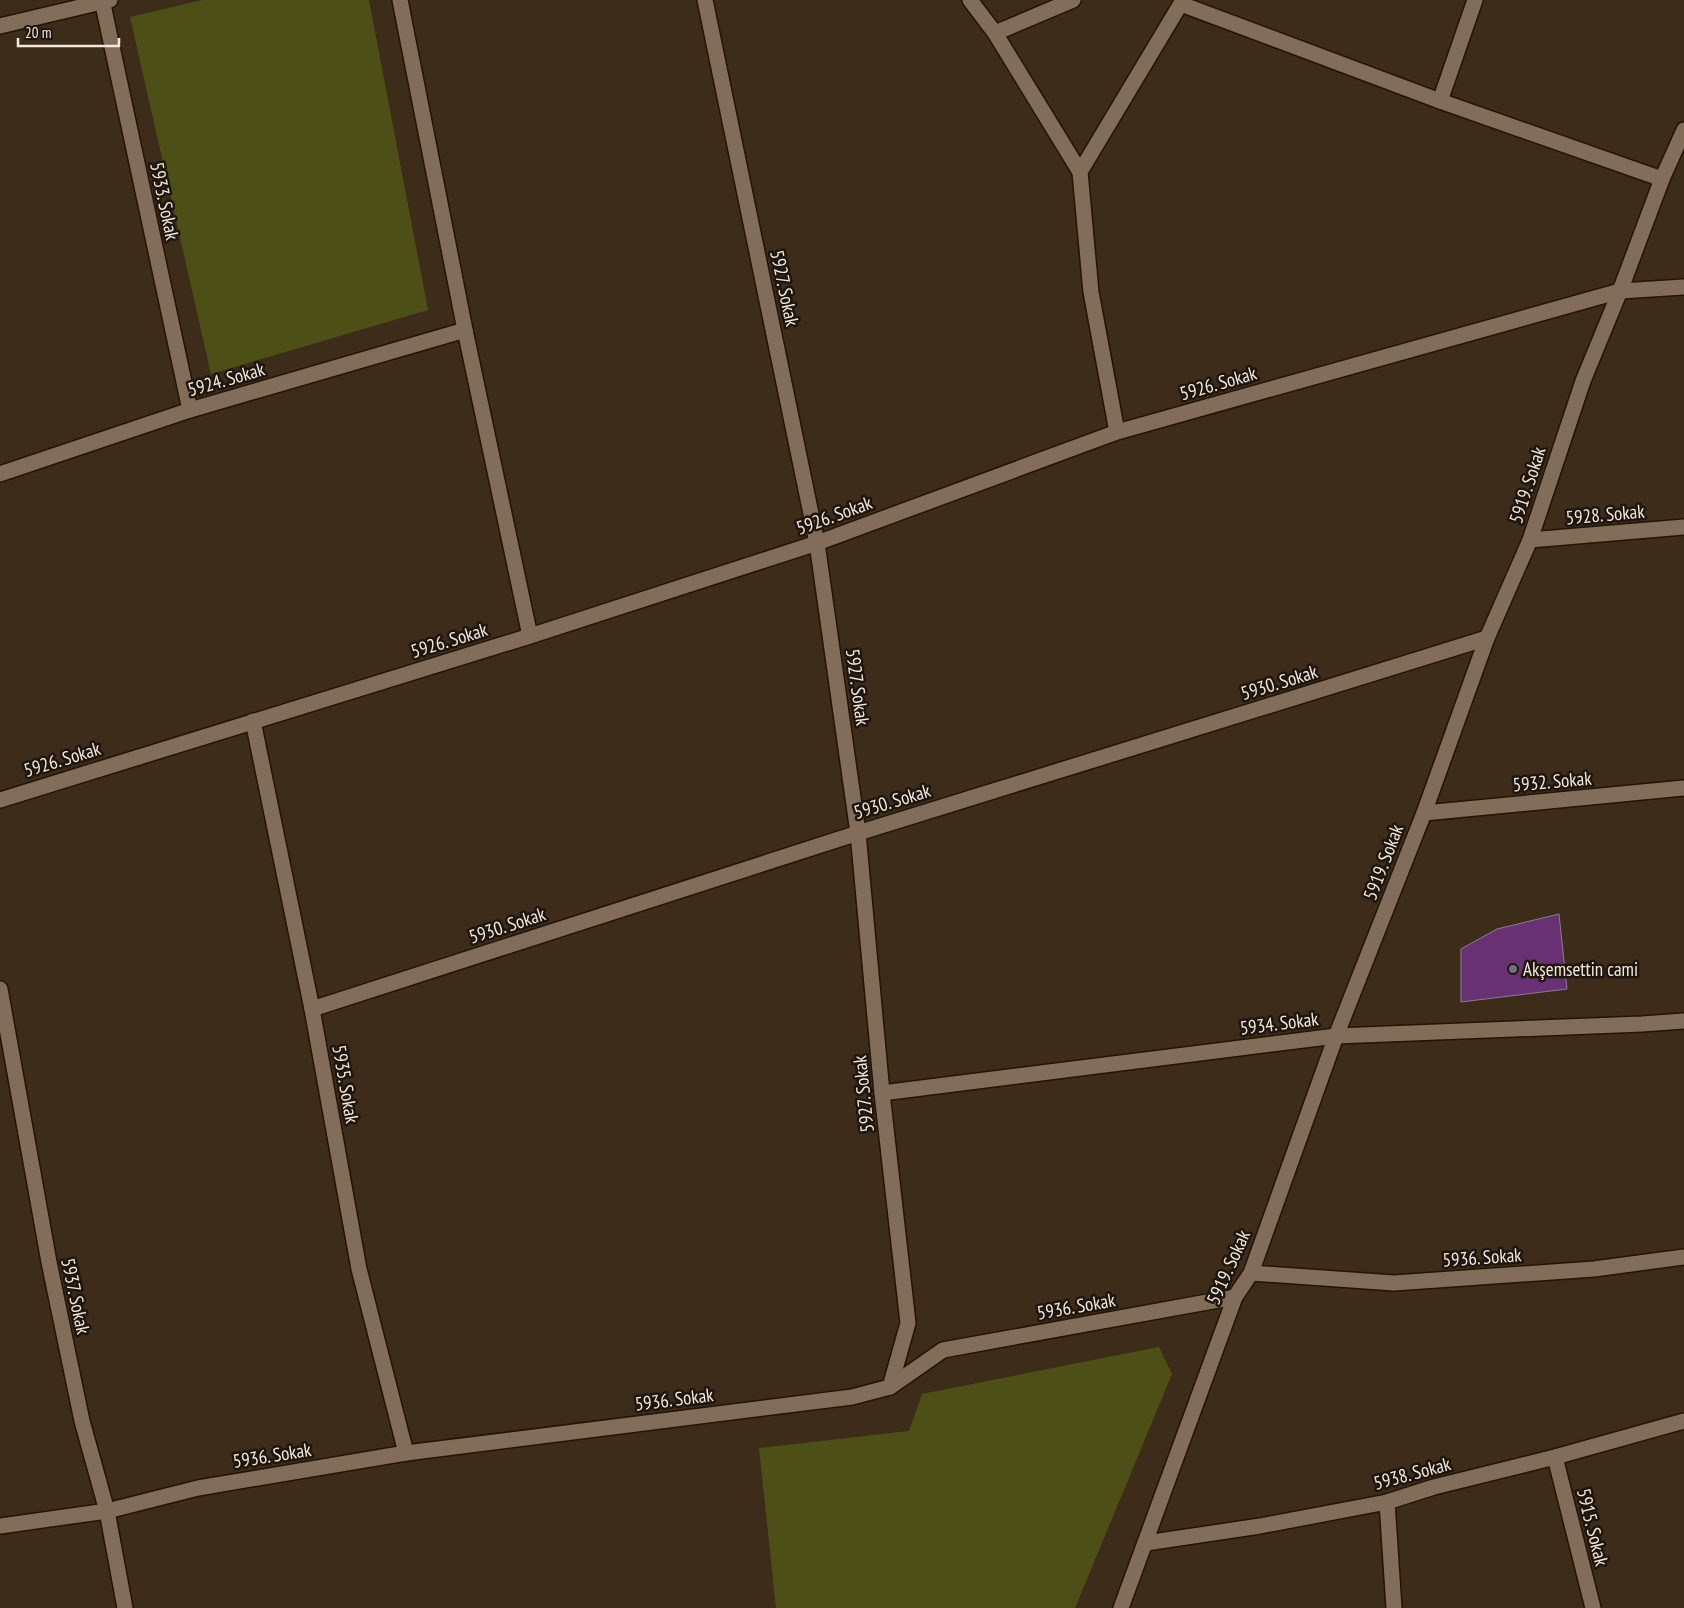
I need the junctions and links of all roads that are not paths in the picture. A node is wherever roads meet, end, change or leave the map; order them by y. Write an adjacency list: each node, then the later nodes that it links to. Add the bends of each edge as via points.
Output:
1 (400, 0): 16 (street)
2 (705, 0): 22 (street, 5927. Sokak)
3 (970, 0): 9 (street)
4 (1073, 0): 9 (street)
5 (1476, 0): 10 (street)
6 (105, 1): 8 (street); 17 (street, 5933. Sokak)
7 (1182, 2): 10 (street); 12 (street)
8 (0, 26)
9 (995, 33): 12 (street)
10 (1440, 101): 13 (street)
11 (1684, 130): 13 (street, 5919. Sokak)
12 (1080, 172): 18 (street, via 1091,292)
13 (1662, 178): 15 (street, 5919. Sokak)
14 (1684, 287): 15 (street, 5926. Sokak)
15 (1620, 291): 18 (street, 5926. Sokak); 21 (street, 5919. Sokak, via 1583,380)
16 (465, 330): 17 (street, 5924. Sokak); 23 (street)
17 (190, 410): 19 (street, 5924. Sokak)
18 (1117, 432): 22 (street, 5926. Sokak)
19 (0, 474)
20 (1684, 527): 21 (street, 5928. Sokak)
21 (1530, 540): 24 (street, 5919. Sokak)
22 (818, 543): 23 (street, 5926. Sokak); 29 (street, 5927. Sokak)
23 (530, 636): 25 (street, 5926. Sokak)
24 (1487, 638): 28 (street, 5919. Sokak); 29 (street, 5930. Sokak)
25 (253, 721): 27 (street, 5926. Sokak); 31 (street, 5935. Sokak)
26 (1684, 788): 28 (street, 5932. Sokak)
27 (0, 800)
28 (1424, 813): 33 (street, 5919. Sokak)
29 (858, 833): 31 (street, 5930. Sokak); 34 (street, 5927. Sokak)
30 (0, 989): 43 (street, 5937. Sokak, via 49,1262 82,1421)
31 (312, 1009): 40 (street, 5935. Sokak, via 359,1269)
32 (1684, 1021): 33 (street, 5934. Sokak)
33 (1336, 1036): 34 (street, 5934. Sokak); 36 (street, 5919. Sokak)
34 (882, 1093): 38 (street, 5927. Sokak, via 908,1323)
35 (1684, 1257): 36 (street, 5936. Sokak, via 1594,1269 1394,1283)
36 (1252, 1272): 37 (street, 5919. Sokak)
37 (1235, 1297): 38 (street, 5936. Sokak, via 943,1350); 45 (street, 5919. Sokak)
38 (890, 1386): 40 (street, 5936. Sokak, via 852,1397)
39 (1684, 1421): 41 (street, 5938. Sokak)
40 (406, 1453): 43 (street, 5936. Sokak, via 198,1488)
41 (1555, 1457): 42 (street, 5938. Sokak); 49 (street, 5915. Sokak)
42 (1387, 1502): 45 (street, 5938. Sokak); 48 (street)
43 (107, 1511): 44 (street, 5936. Sokak); 46 (street, 5937. Sokak)
44 (0, 1526)
45 (1146, 1543): 47 (street, 5919. Sokak)
46 (125, 1608)
47 (1121, 1608)
48 (1394, 1608)
49 (1593, 1608)

